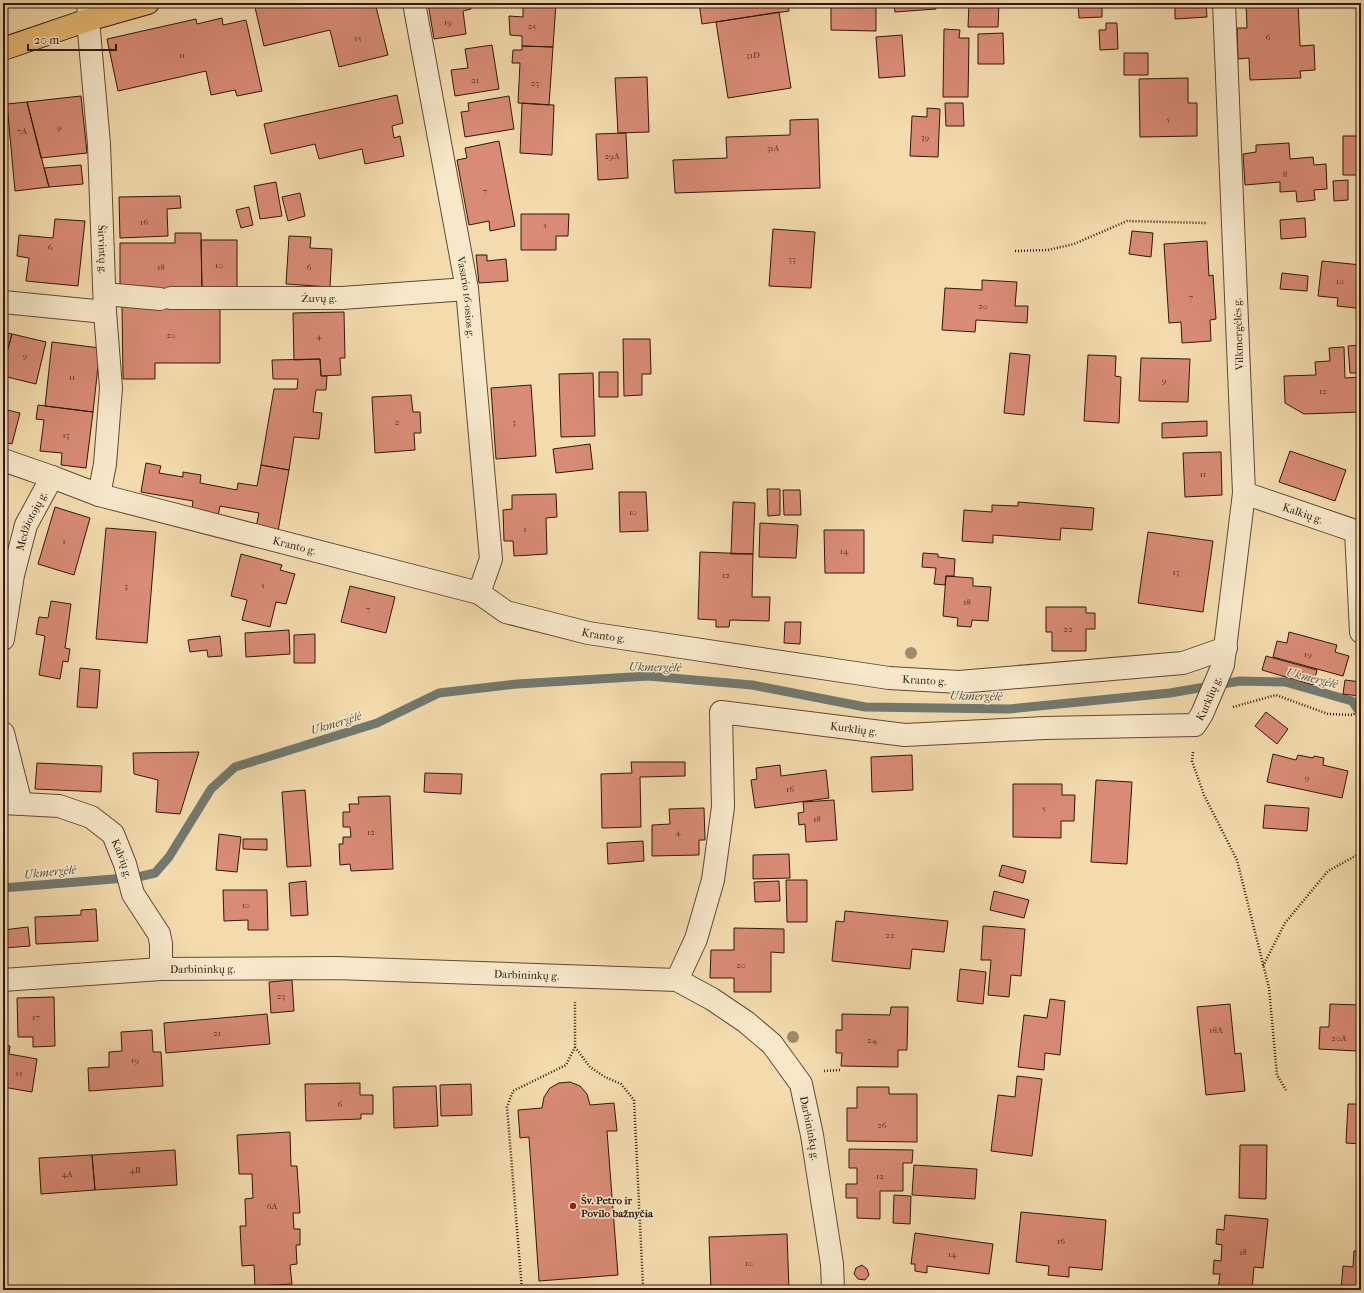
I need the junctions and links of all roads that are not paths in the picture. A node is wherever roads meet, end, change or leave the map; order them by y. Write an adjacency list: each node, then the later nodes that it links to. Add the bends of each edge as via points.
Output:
1 (148, 3): 4 (main road)
2 (414, 3): 6 (street, Vasario 16-osios g.)
3 (1224, 3): 11 (street, Vilkmergėlės g.)
4 (88, 12): 5 (main road); 8 (street, Širvintų g., via 99,144)
5 (3, 49)
6 (466, 289): 8 (street, Žuvų g., via 342,298 166,298); 14 (street, Vasario 16-osios g., via 491,559)
7 (3, 302): 8 (street, Žuvų g.)
8 (105, 303): 12 (street, Širvintų g., via 111,388 106,464)
9 (3, 460): 10 (street, Kranto g.)
10 (52, 477): 12 (street, Kranto g.); 16 (street, Medžiotojų g., via 26,525 13,576)
11 (1244, 493): 13 (street, Kalkių g.); 17 (street, Vilkmergėlės g.)
12 (99, 495): 14 (street, Kranto g.)
13 (1359, 532): 15 (street)
14 (479, 593): 17 (street, Kranto g., via 506,612 588,632 889,678 959,682 1183,663)
15 (1361, 632)
16 (3, 639)
17 (1224, 657): 22 (street, Kurklių g., via 1198,720 905,735 721,712 723,806 713,880 696,939)
18 (3, 733): 19 (street)
19 (12, 803): 20 (street, Kalvių g., via 59,806 91,817 113,834 133,894 159,934)
20 (161, 969): 21 (street, Darbininkų g.); 22 (street, Darbininkų g., via 336,968)
21 (3, 980)
22 (677, 980): 23 (street, Darbininkų g., via 712,999 772,1044 801,1084 812,1135 832,1264)
23 (833, 1290)

